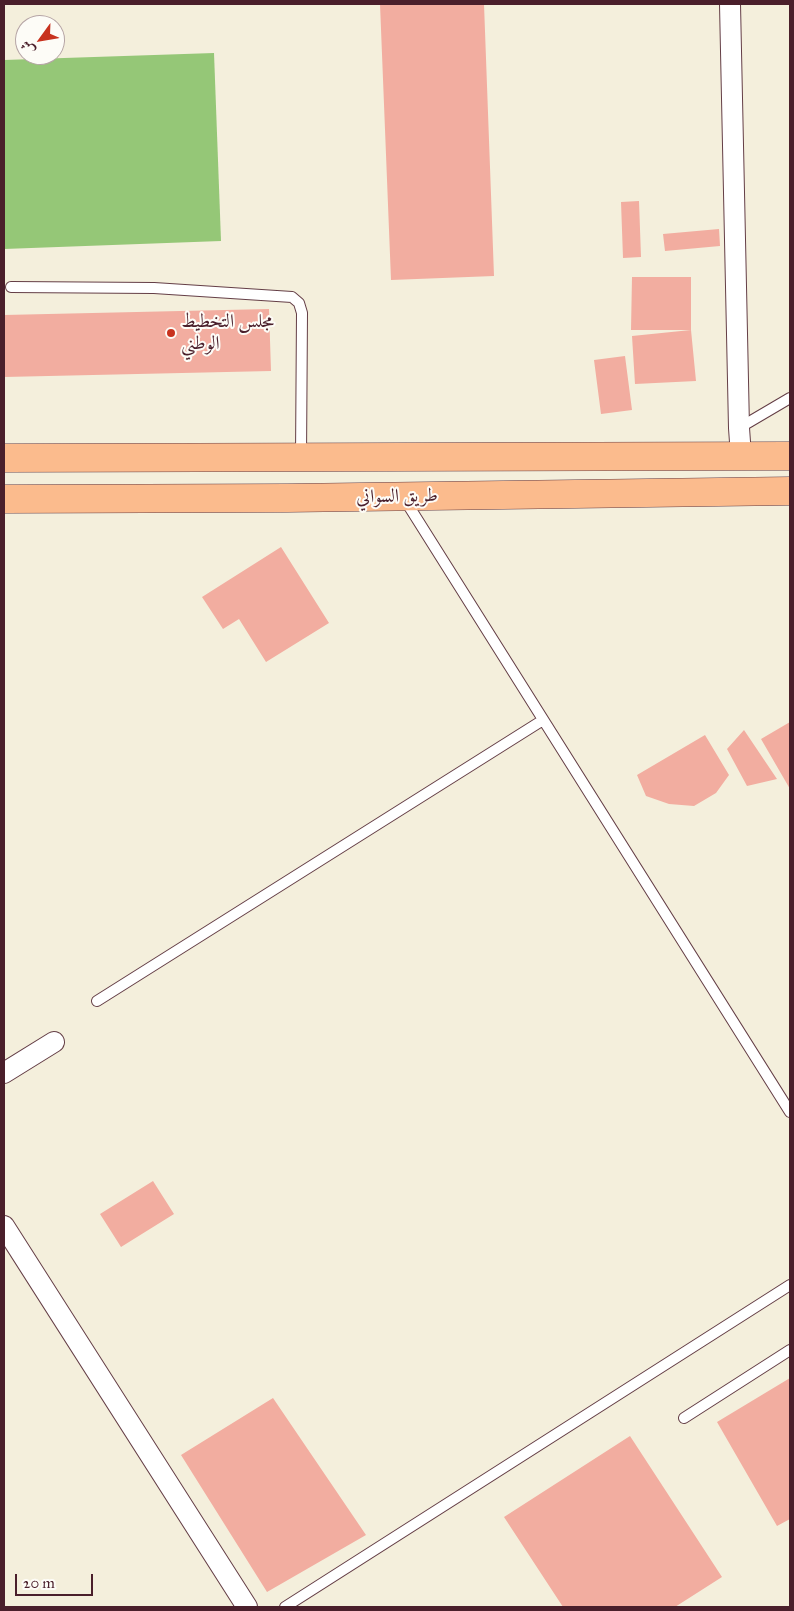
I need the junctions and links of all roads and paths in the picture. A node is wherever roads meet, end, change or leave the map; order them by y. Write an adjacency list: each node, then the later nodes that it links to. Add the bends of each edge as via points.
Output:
1 (730, 4): 4 (street)
2 (11, 287): 8 (lane, via 154,288 292,297 299,303 302,313)
3 (790, 398): 4 (lane)
4 (739, 428): 5 (street)
5 (741, 456): 6 (highway, طريق السواني); 8 (highway, طريق السواني)
6 (790, 456)
7 (4, 458): 8 (highway, طريق السواني)
8 (301, 458)
9 (790, 491): 10 (highway, طريق السواني)
10 (403, 497): 11 (highway, طريق السواني); 12 (lane)
11 (4, 499)
12 (543, 720): 13 (lane); 16 (lane)
13 (97, 1001)
14 (54, 1042): 15 (street)
15 (4, 1073)
16 (790, 1112)
17 (4, 1226): 21 (street)
18 (790, 1285): 22 (lane)
19 (790, 1350): 20 (lane)
20 (684, 1418)
21 (247, 1607)
22 (285, 1607)

